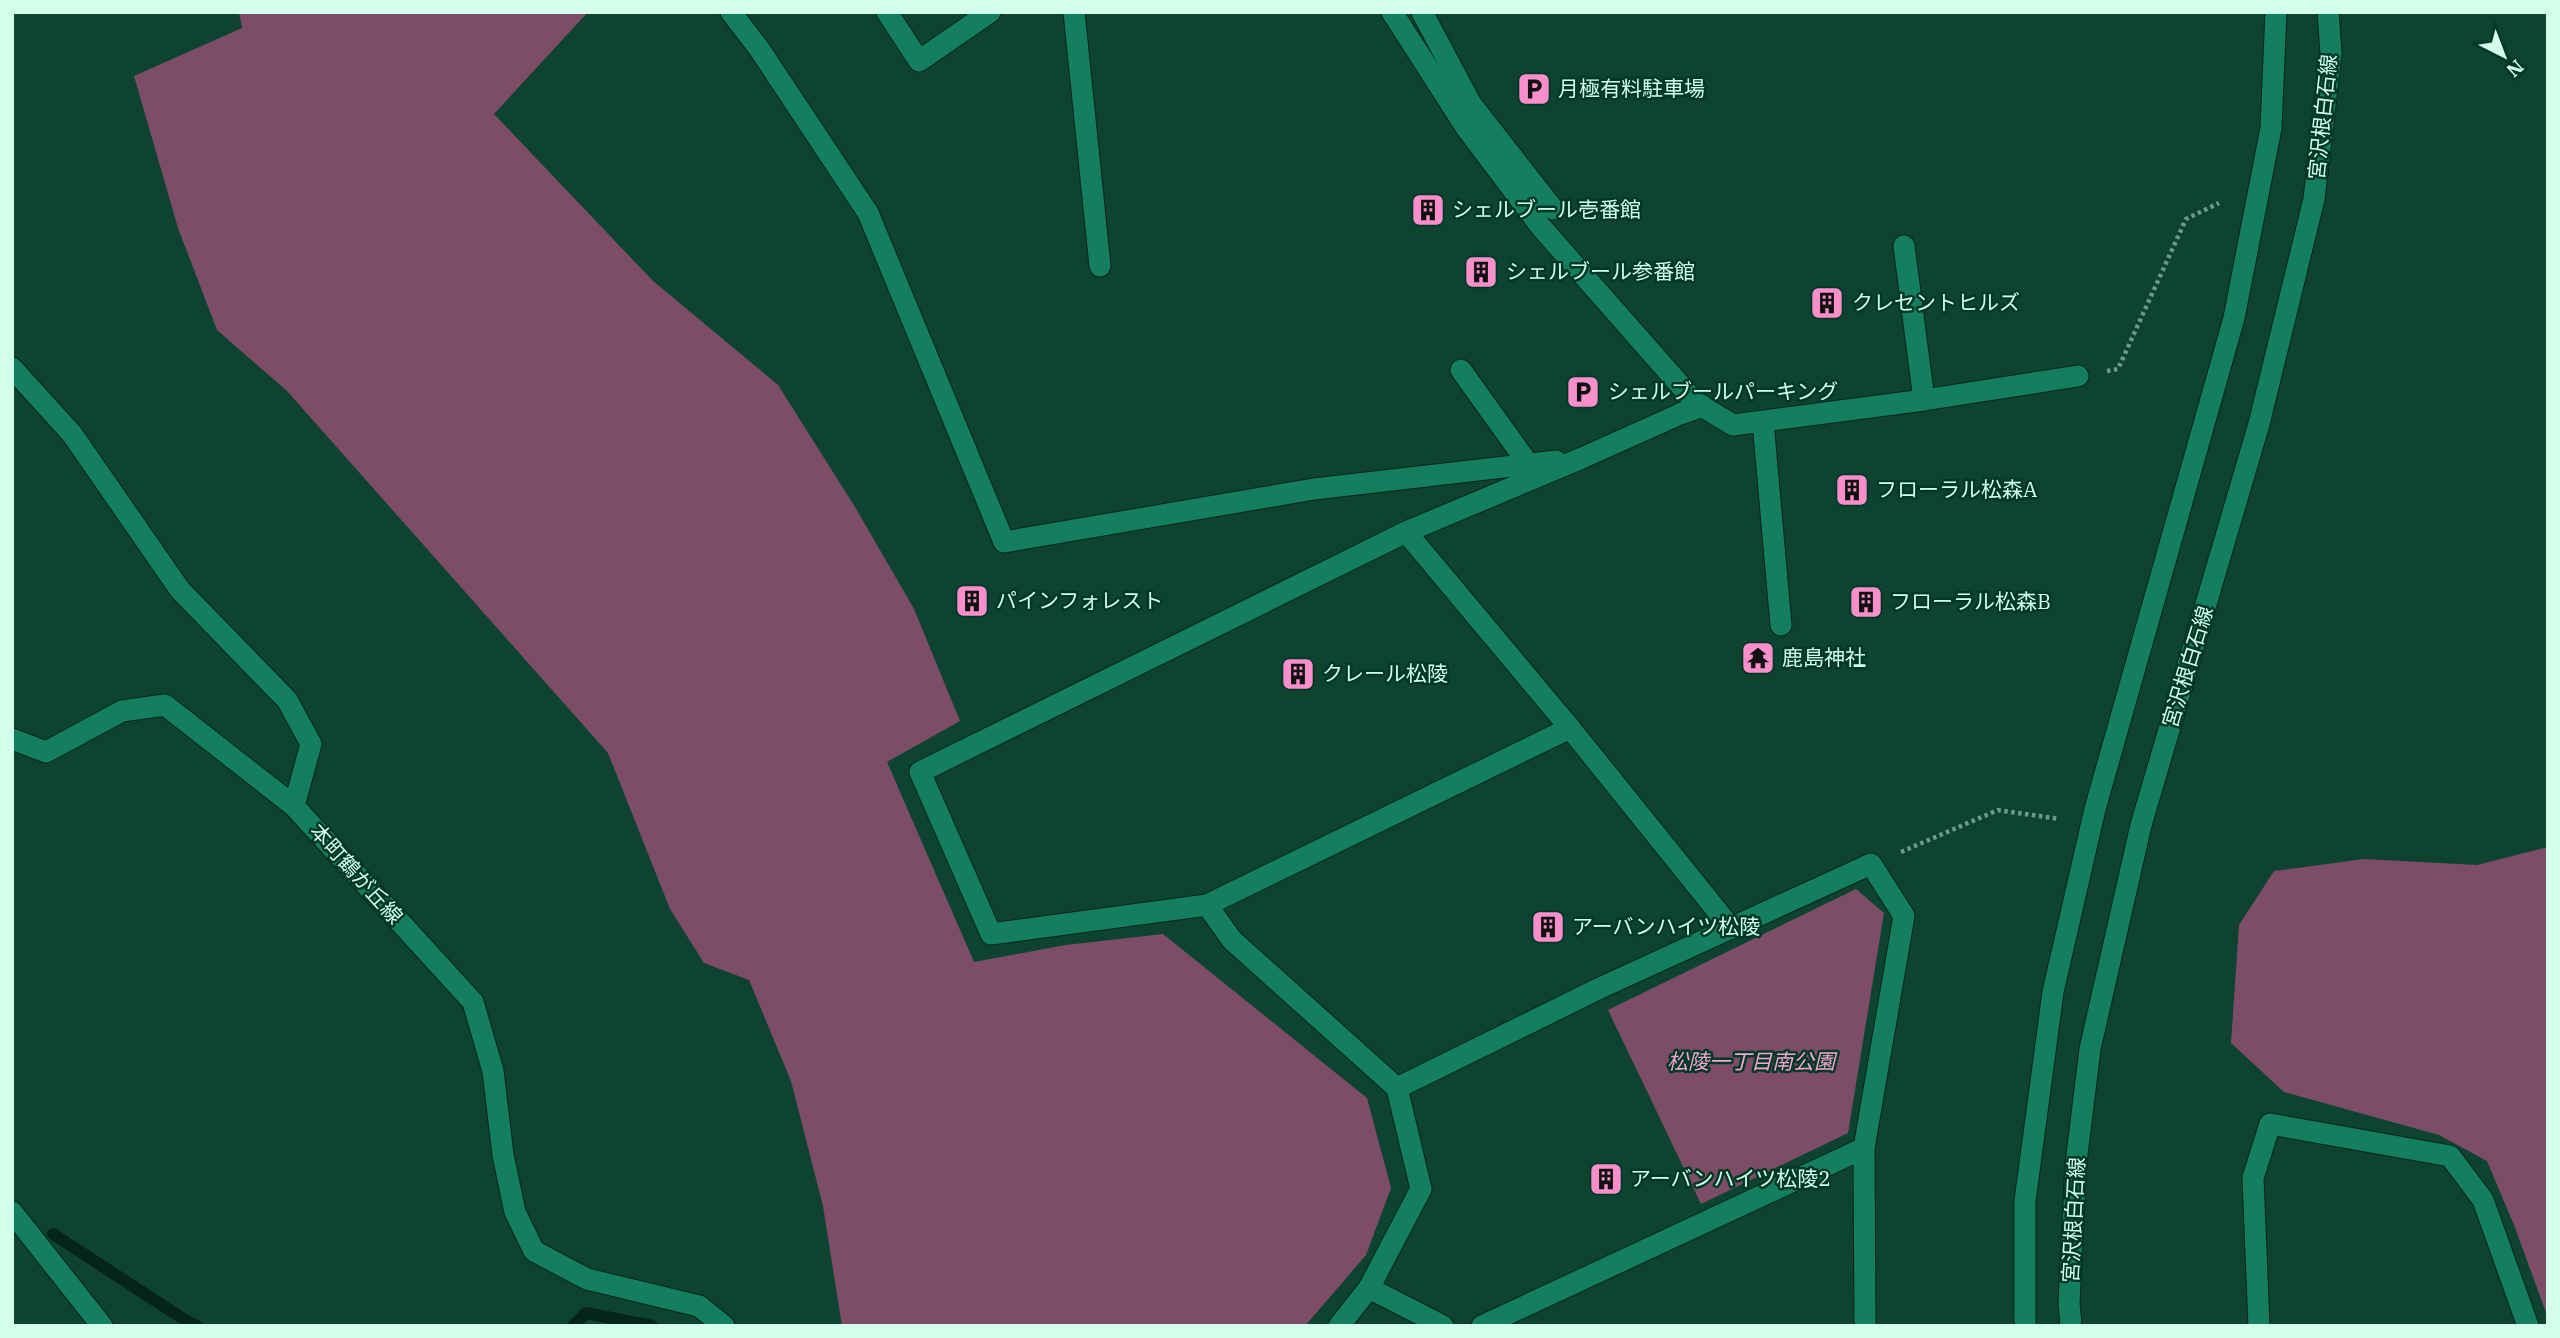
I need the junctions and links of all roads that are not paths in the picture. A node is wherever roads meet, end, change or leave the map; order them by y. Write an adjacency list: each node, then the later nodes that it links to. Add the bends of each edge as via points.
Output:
1 (732, 12): 19 (street, via 868,213 1004,542 1314,489)
2 (887, 12): 3 (street, via 919,61)
3 (990, 12)
4 (1074, 12): 11 (street)
5 (1392, 12): 16 (street, via 1467,129 1541,227)
6 (1422, 12): 9 (street, via 1471,104)
7 (2277, 12): 37 (street, via 2271,128 2234,318 2095,809 2053,992 2025,1201)
8 (2328, 12): 38 (street, 宮沢根白石線, via 2331,54 2314,199 2259,424 2140,825 2091,1049 2076,1163)
9 (1553, 209)
10 (1904, 246): 15 (street)
11 (1100, 266)
12 (12, 368): 24 (street, 本町鶴が丘線, via 72,434 180,590 286,700 311,744)
13 (1461, 370): 19 (street)
14 (2078, 376): 15 (street)
15 (1924, 400): 17 (street)
16 (1703, 407): 17 (street, via 1733,425); 18 (street)
17 (1763, 422): 21 (street)
18 (1582, 458): 19 (street); 20 (street)
19 (1529, 465)
20 (1406, 532): 22 (street); 25 (street, via 920,772 991,934)
21 (1781, 625)
22 (1570, 728): 25 (street); 26 (street)
23 (12, 739): 24 (street, via 46,752 122,711 164,705)
24 (294, 806): 32 (street, 本町鶴が丘線, via 472,1002 493,1071 515,1212 534,1251 587,1279 699,1306)
25 (1207, 905): 27 (street, via 1232,940)
26 (1731, 928): 27 (street); 28 (street, via 1871,864 1904,916)
27 (1397, 1087): 30 (street, via 1420,1189)
28 (1864, 1148): 35 (street); 36 (street)
29 (12, 1212): 31 (street)
30 (1369, 1288): 33 (street); 34 (street)
31 (102, 1326)
32 (724, 1326)
33 (1339, 1326)
34 (1443, 1326)
35 (1482, 1326)
36 (1865, 1326)
37 (2025, 1326)
38 (2071, 1326)
39 (2259, 1326): 40 (street, via 2253,1178 2270,1124 2450,1156 2483,1200)
40 (2528, 1326)

